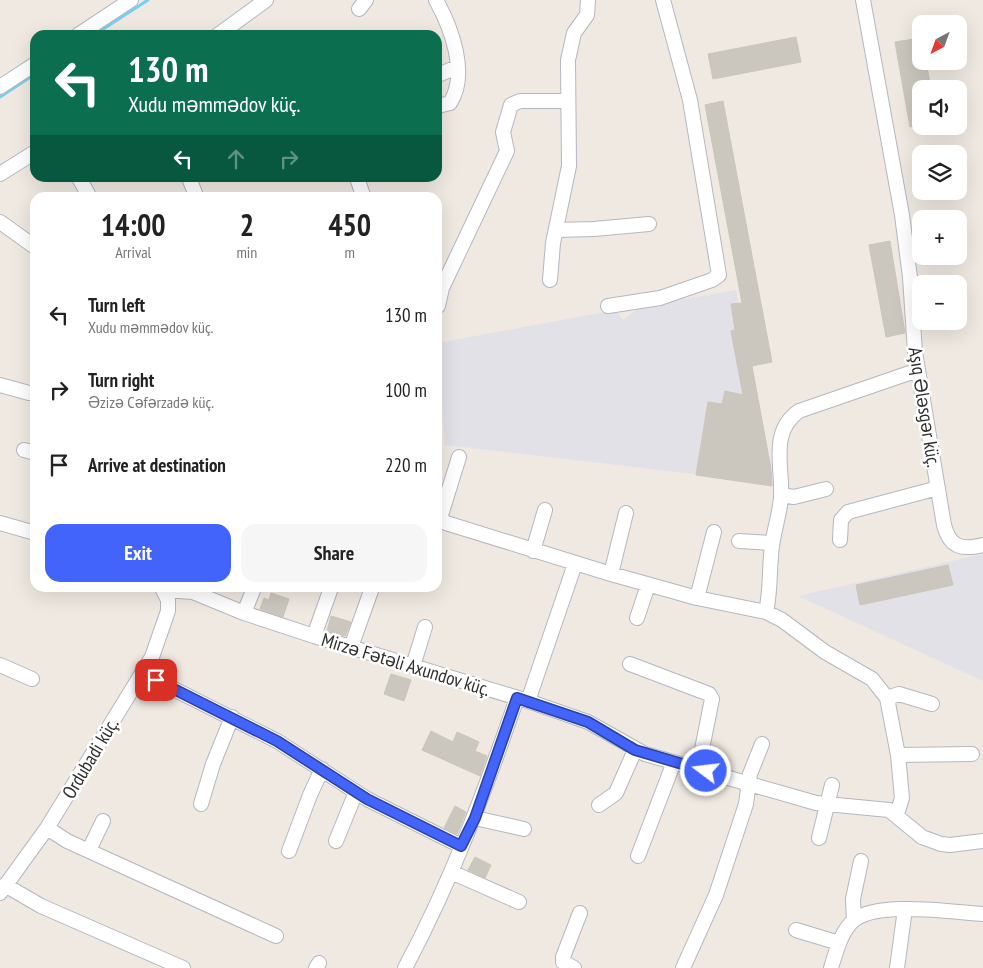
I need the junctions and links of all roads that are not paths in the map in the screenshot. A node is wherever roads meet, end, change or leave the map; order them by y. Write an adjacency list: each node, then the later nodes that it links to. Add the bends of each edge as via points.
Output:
1 (131, 0): 7 (street)
2 (266, 0): 8 (street)
3 (436, 0): 10 (street, via 448,23)
4 (588, 0): 13 (street, via 587,15 574,34 568,60)
5 (663, 0): 23 (street, via 690,100 719,275 660,298)
6 (863, 0): 24 (street, Aşıq Ələsgər küç., via 902,215)
7 (86, 30)
8 (234, 30)
9 (30, 67): 12 (street)
10 (457, 67): 11 (street); 14 (street, via 453,98 450,104)
11 (442, 73)
12 (0, 87)
13 (567, 102): 19 (street, via 569,166); 22 (street, via 520,101 511,105 502,132 507,151)
14 (442, 105)
15 (30, 155): 16 (street)
16 (0, 174)
17 (0, 222): 20 (street)
18 (649, 224): 19 (street)
19 (556, 230): 21 (street)
20 (30, 243)
21 (550, 280)
22 (442, 288)
23 (608, 306)
24 (918, 370): 28 (street, Aşıq Ələsgər küç.); 30 (street, via 792,416 778,451)
25 (0, 385): 26 (street)
26 (29, 393)
27 (459, 457): 31 (street)
28 (938, 488): 38 (street, via 848,512 841,520); 41 (street, Aşıq Ələsgər küç., via 950,539 961,547)
29 (826, 489): 30 (street, via 794,497)
30 (781, 495): 40 (street)
31 (442, 504)
32 (545, 510): 42 (street)
33 (626, 513): 44 (street)
34 (442, 520): 42 (street)
35 (0, 523): 36 (street)
36 (30, 532)
37 (714, 532): 51 (street)
38 (840, 540)
39 (739, 541): 40 (street)
40 (772, 543): 52 (street)
41 (983, 545)
42 (533, 551): 43 (street)
43 (575, 564): 44 (street); 64 (street)
44 (611, 574): 45 (street)
45 (648, 585): 51 (street); 54 (street)
46 (164, 592): 61 (street, Ordubadi küç., via 168,600 165,624)
47 (193, 592): 53 (street, Mirzə Fətəli Axundov küç.)
48 (252, 592): 53 (street)
49 (330, 592): 56 (street)
50 (371, 592): 57 (street)
51 (697, 598): 52 (street)
52 (766, 612): 63 (street, via 872,679)
53 (244, 613): 56 (street, Mirzə Fətəli Axundov küç.)
54 (637, 618)
55 (426, 626): 60 (street)
56 (314, 636): 57 (street, Mirzə Fətəli Axundov küç.)
57 (351, 648): 60 (street, Mirzə Fətəli Axundov küç.)
58 (630, 664): 73 (street, via 709,694 712,699 702,750)
59 (0, 665): 62 (street)
60 (412, 666): 64 (street, Mirzə Fətəli Axundov küç.)
61 (142, 673): 66 (street); 83 (street, Ordubadi küç.)
62 (32, 679)
63 (887, 698): 65 (street, via 899,694); 70 (street)
64 (523, 699): 68 (street, Mirzə Fətəli Axundov küç., via 593,724); 81 (street)
65 (932, 704)
66 (232, 717): 72 (street); 77 (street, via 213,764)
67 (762, 744): 74 (street)
68 (635, 750): 71 (street, Mirzə Fətəli Axundov küç.); 78 (street, via 616,793)
69 (972, 754): 70 (street)
70 (898, 755): 80 (street, via 902,798)
71 (674, 762): 73 (street, Mirzə Fətəli Axundov küç.); 91 (street)
72 (322, 769): 76 (street); 90 (street)
73 (706, 771): 74 (street, Mirzə Fətəli Axundov küç.)
74 (750, 782): 79 (street, Mirzə Fətəli Axundov küç.); 106 (street, via 746,804 716,895)
75 (832, 785): 79 (street)
76 (356, 792): 87 (street); 88 (street)
77 (202, 804)
78 (599, 805)
79 (828, 805): 80 (street, Mirzə Fətəli Axundov küç., via 878,808); 85 (street)
80 (897, 814): 86 (street, via 922,837 941,844)
81 (475, 818): 84 (street); 88 (street)
82 (103, 821): 89 (street)
83 (48, 828): 89 (street); 94 (street, Ordubadi küç.)
84 (524, 829)
85 (819, 838)
86 (983, 840)
87 (336, 841)
88 (461, 846): 93 (street)
89 (89, 850): 101 (street)
90 (289, 851)
91 (638, 856)
92 (860, 862): 99 (street)
93 (451, 872): 95 (street); 104 (street)
94 (3, 889): 103 (street)
95 (519, 902)
96 (906, 909): 98 (street); 99 (street, via 873,911); 108 (street)
97 (580, 912): 105 (street, via 563,957 563,962)
98 (983, 914)
99 (854, 920): 102 (street)
100 (796, 930): 102 (street)
101 (276, 936)
102 (839, 943): 107 (street)
103 (183, 968)
104 (405, 968)
105 (574, 968)
106 (683, 968)
107 (832, 968)
108 (897, 968)

